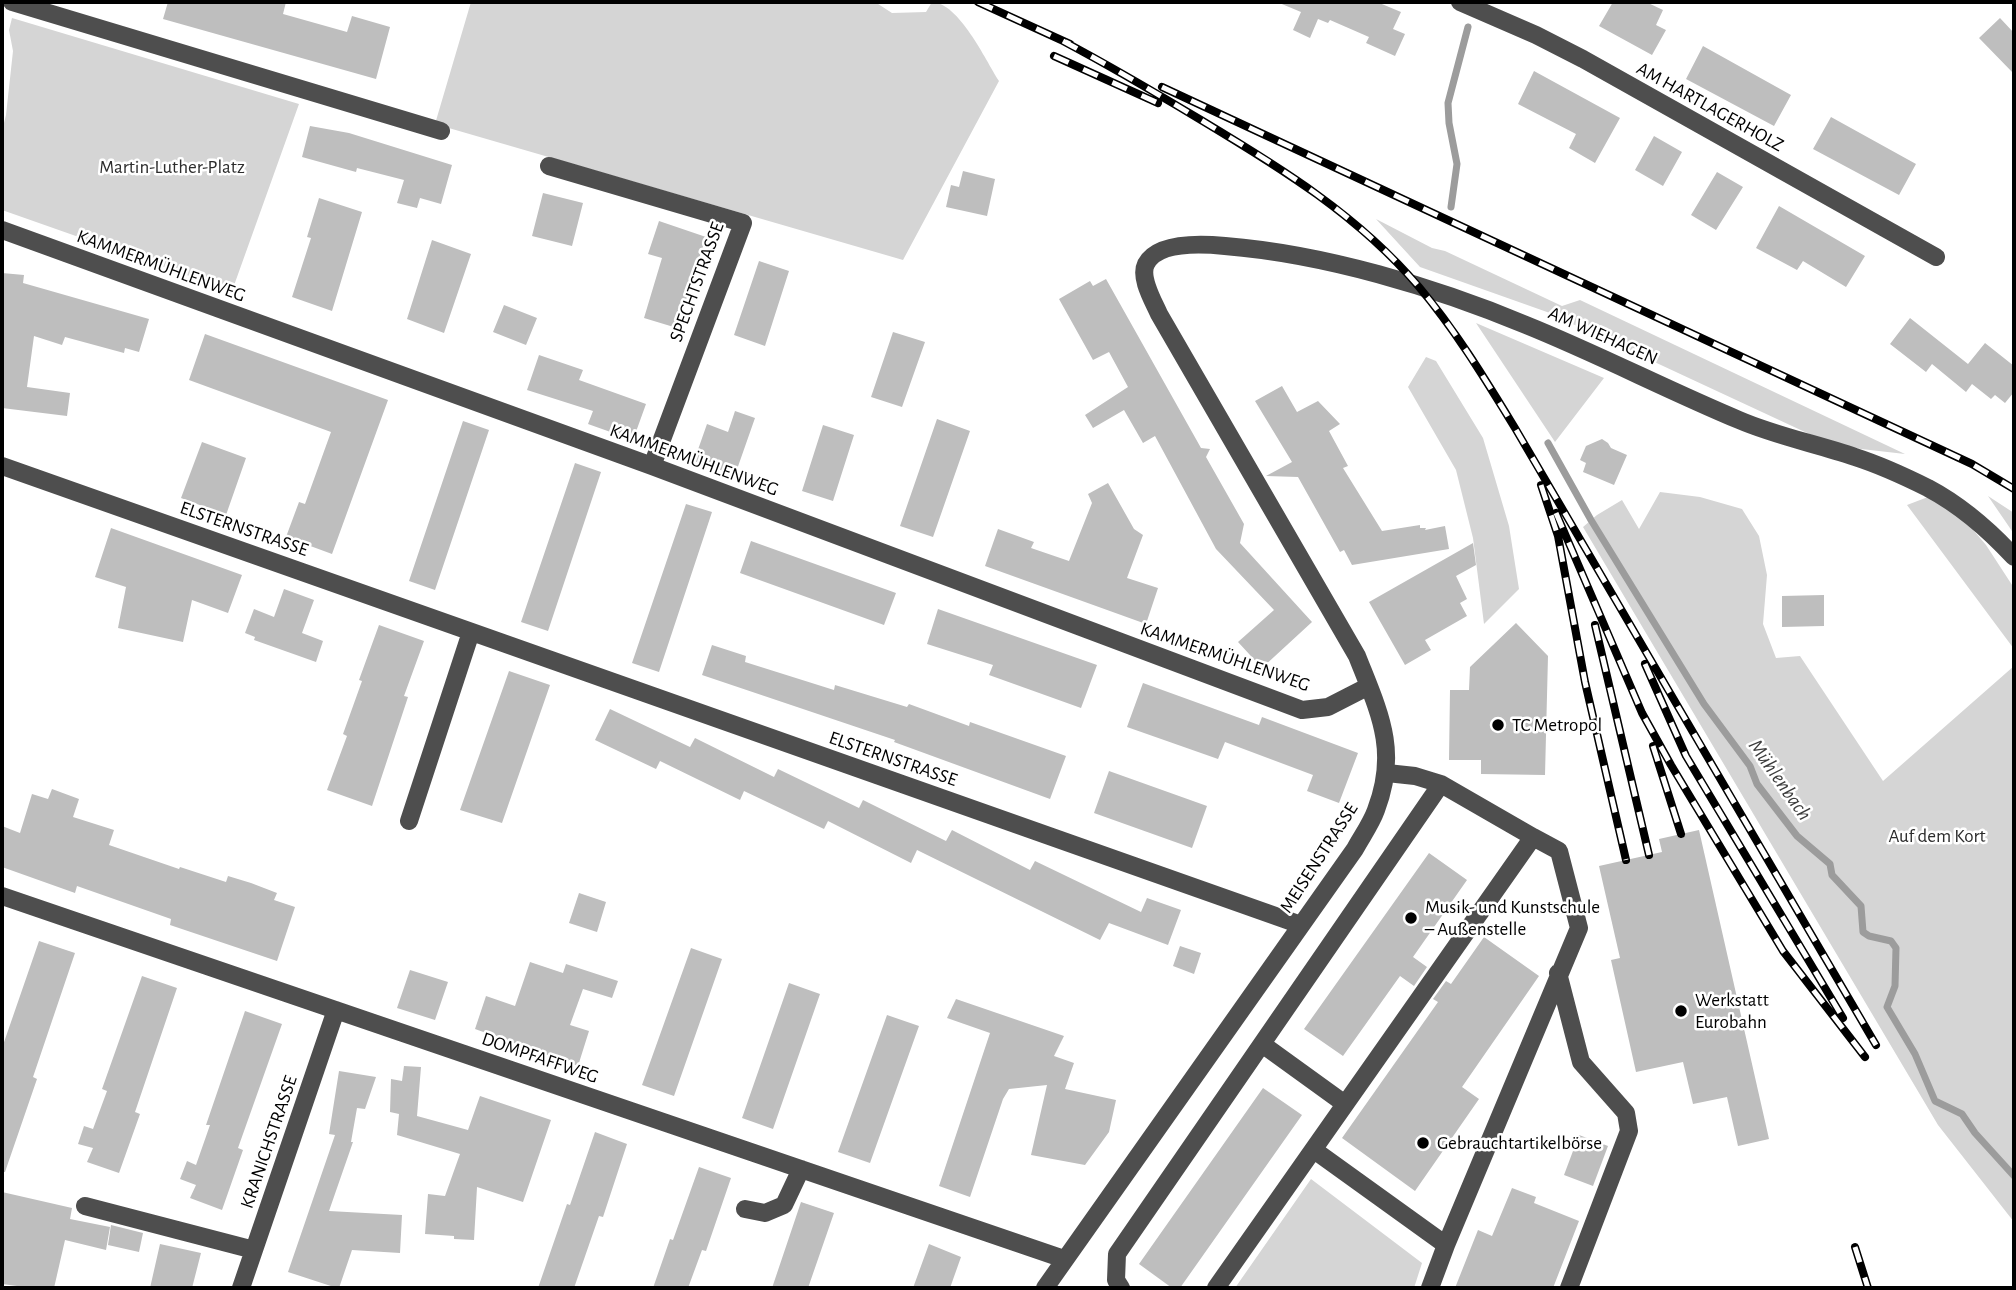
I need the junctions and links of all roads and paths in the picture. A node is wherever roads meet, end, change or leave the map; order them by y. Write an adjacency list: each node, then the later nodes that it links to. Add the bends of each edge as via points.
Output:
1 (12, 2): 3 (street)
2 (1460, 2): 6 (street, AM HARTLAGERHOLZ, via 1583,59)
3 (441, 131)
4 (549, 166): 9 (street, SPECHTSTRASSE, via 743,223)
5 (2, 230): 9 (street, KAMMERMÜHLENWEG)
6 (1936, 257)
7 (1146, 264): 10 (street, AM WIEHAGEN, via 1177,246 1204,244 1293,255 1419,287 1525,324 1742,422 1892,470 1966,514); 12 (street, MEISENSTRASSE, via 1148,288 1159,314 1334,615)
8 (2, 466): 11 (street, ELSTERNSTRASSE)
9 (652, 466): 12 (street, KAMMERMÜHLENWEG, via 1302,710 1328,707)
10 (2014, 557)
11 (471, 632): 15 (street); 18 (street, ELSTERNSTRASSE)
12 (1369, 686): 13 (street, MEISENSTRASSE, via 1382,717)
13 (1387, 773): 14 (street); 18 (street, MEISENSTRASSE, via 1376,811 1355,849)
14 (1441, 784): 16 (street); 21 (street)
15 (409, 821)
16 (1533, 837): 19 (street, via 1559,851 1578,928); 22 (street)
17 (2, 896): 20 (street, DOMPFAFFWEG)
18 (1301, 925): 29 (street, MEISENSTRASSE)
19 (1558, 974): 27 (street); 35 (street, via 1581,1062 1626,1113 1629,1131)
20 (336, 1010): 24 (street, DOMPFAFFWEG); 28 (street, KRANICHSTRASSE)
21 (1262, 1044): 22 (street); 32 (street, via 1117,1254 1116,1280)
22 (1345, 1104): 23 (street)
23 (1314, 1150): 27 (street); 33 (street)
24 (801, 1169): 26 (street, via 784,1205 765,1213); 29 (street, DOMPFAFFWEG)
25 (85, 1206): 28 (street)
26 (745, 1209)
27 (1447, 1245): 34 (street)
28 (254, 1250): 30 (street, KRANICHSTRASSE)
29 (1064, 1259): 31 (street, MEISENSTRASSE)
30 (241, 1288)
31 (1045, 1288)
32 (1121, 1288)
33 (1216, 1288)
34 (1430, 1288)
35 (1569, 1288)

